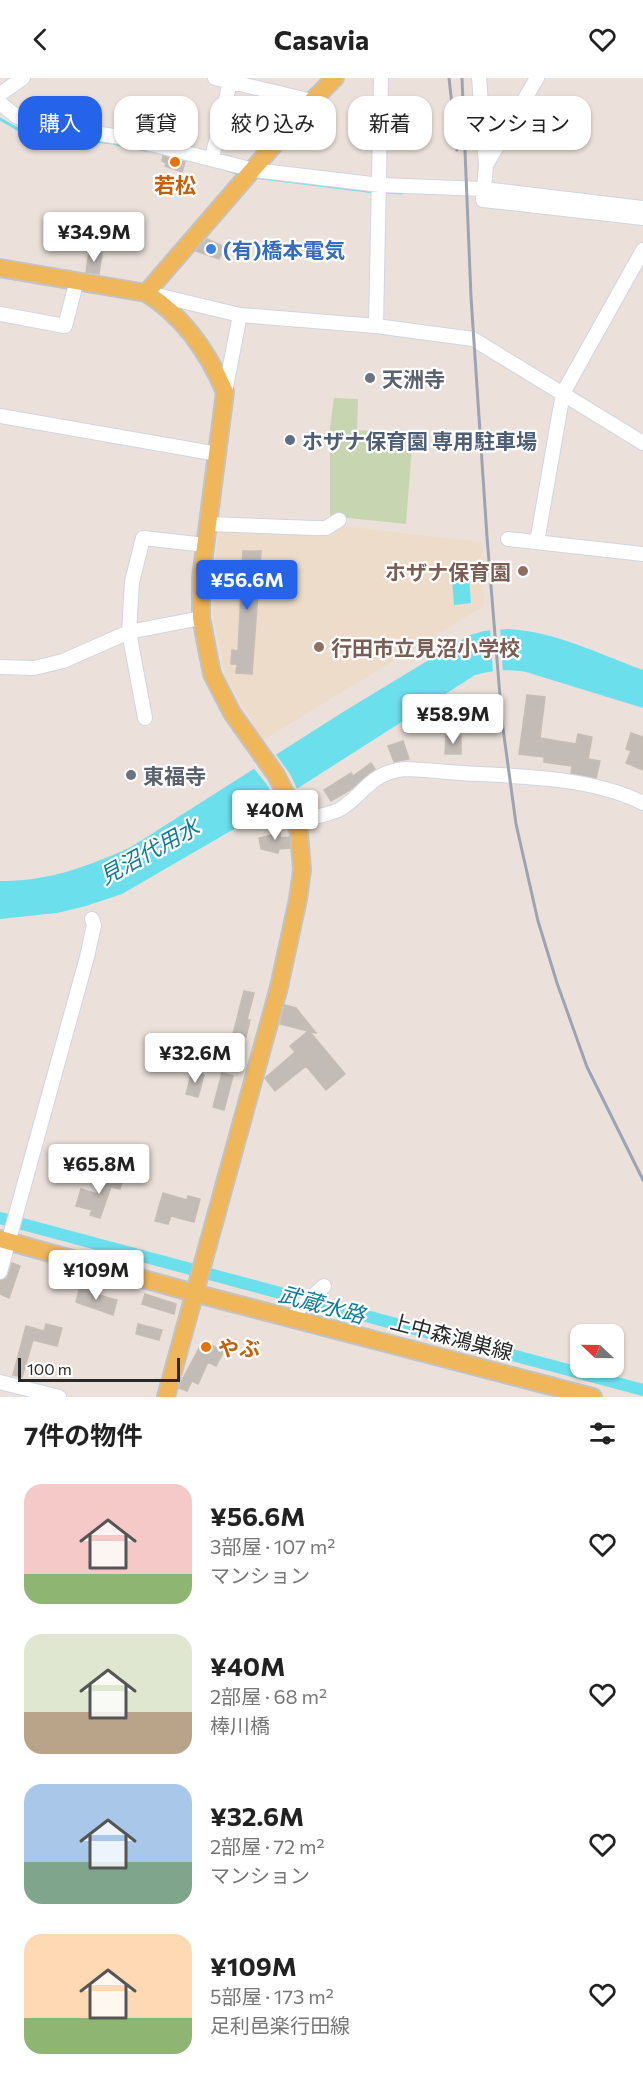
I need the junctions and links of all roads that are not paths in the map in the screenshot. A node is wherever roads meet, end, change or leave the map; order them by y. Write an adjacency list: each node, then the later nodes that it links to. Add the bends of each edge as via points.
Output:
1 (23, 78): 8 (street)
2 (215, 78): 7 (street)
3 (334, 78): 10 (main road)
4 (381, 78): 16 (street)
5 (479, 78): 14 (street)
6 (537, 78): 14 (street)
7 (231, 80): 9 (street); 13 (street)
8 (0, 94)
9 (293, 96)
10 (317, 96)
11 (0, 103): 13 (street, via 34,124 127,138)
12 (271, 150): 15 (main road)
13 (212, 159): 15 (street)
14 (486, 165): 17 (street)
15 (254, 170): 16 (street); 23 (main road)
16 (380, 185): 17 (street); 26 (street)
17 (484, 189): 18 (street); 19 (street, via 483,200)
18 (643, 208)
19 (643, 218)
20 (643, 250): 28 (street)
21 (0, 268): 22 (main road)
22 (77, 280): 23 (main road); 24 (street, via 65,326)
23 (146, 293): 25 (street); 27 (main road, via 180,319 215,368)
24 (0, 314)
25 (240, 315): 26 (street); 27 (street)
26 (376, 326): 28 (street, via 473,339)
27 (225, 392): 31 (main road)
28 (563, 393): 30 (street); 35 (street)
29 (0, 416): 31 (street)
30 (643, 443)
31 (218, 454): 33 (main road)
32 (339, 520): 33 (street, via 326,528)
33 (209, 524): 36 (main road)
34 (508, 539): 35 (street)
35 (537, 542): 37 (street)
36 (206, 546): 38 (main road); 39 (street, via 143,538 132,582)
37 (643, 554)
38 (201, 618): 39 (street); 43 (main road, via 212,674 232,713 276,775)
39 (129, 632): 40 (street, via 63,661 34,668); 41 (street)
40 (0, 667)
41 (145, 718)
42 (643, 803): 43 (street, via 599,786 509,774 405,769 371,781 341,810)
43 (297, 820): 48 (main road, via 302,870 294,919 273,1010)
44 (92, 919): 45 (street, via 87,957)
45 (6, 1238): 46 (street); 48 (main road, 上中森鴻巣線)
46 (0, 1272)
47 (322, 1287): 49 (street)
48 (194, 1293): 49 (main road, 上中森鴻巣線); 52 (main road)
49 (296, 1313): 53 (main road, 上中森鴻巣線)
50 (0, 1382): 51 (street)
51 (59, 1397)
52 (166, 1397)
53 (593, 1397)

